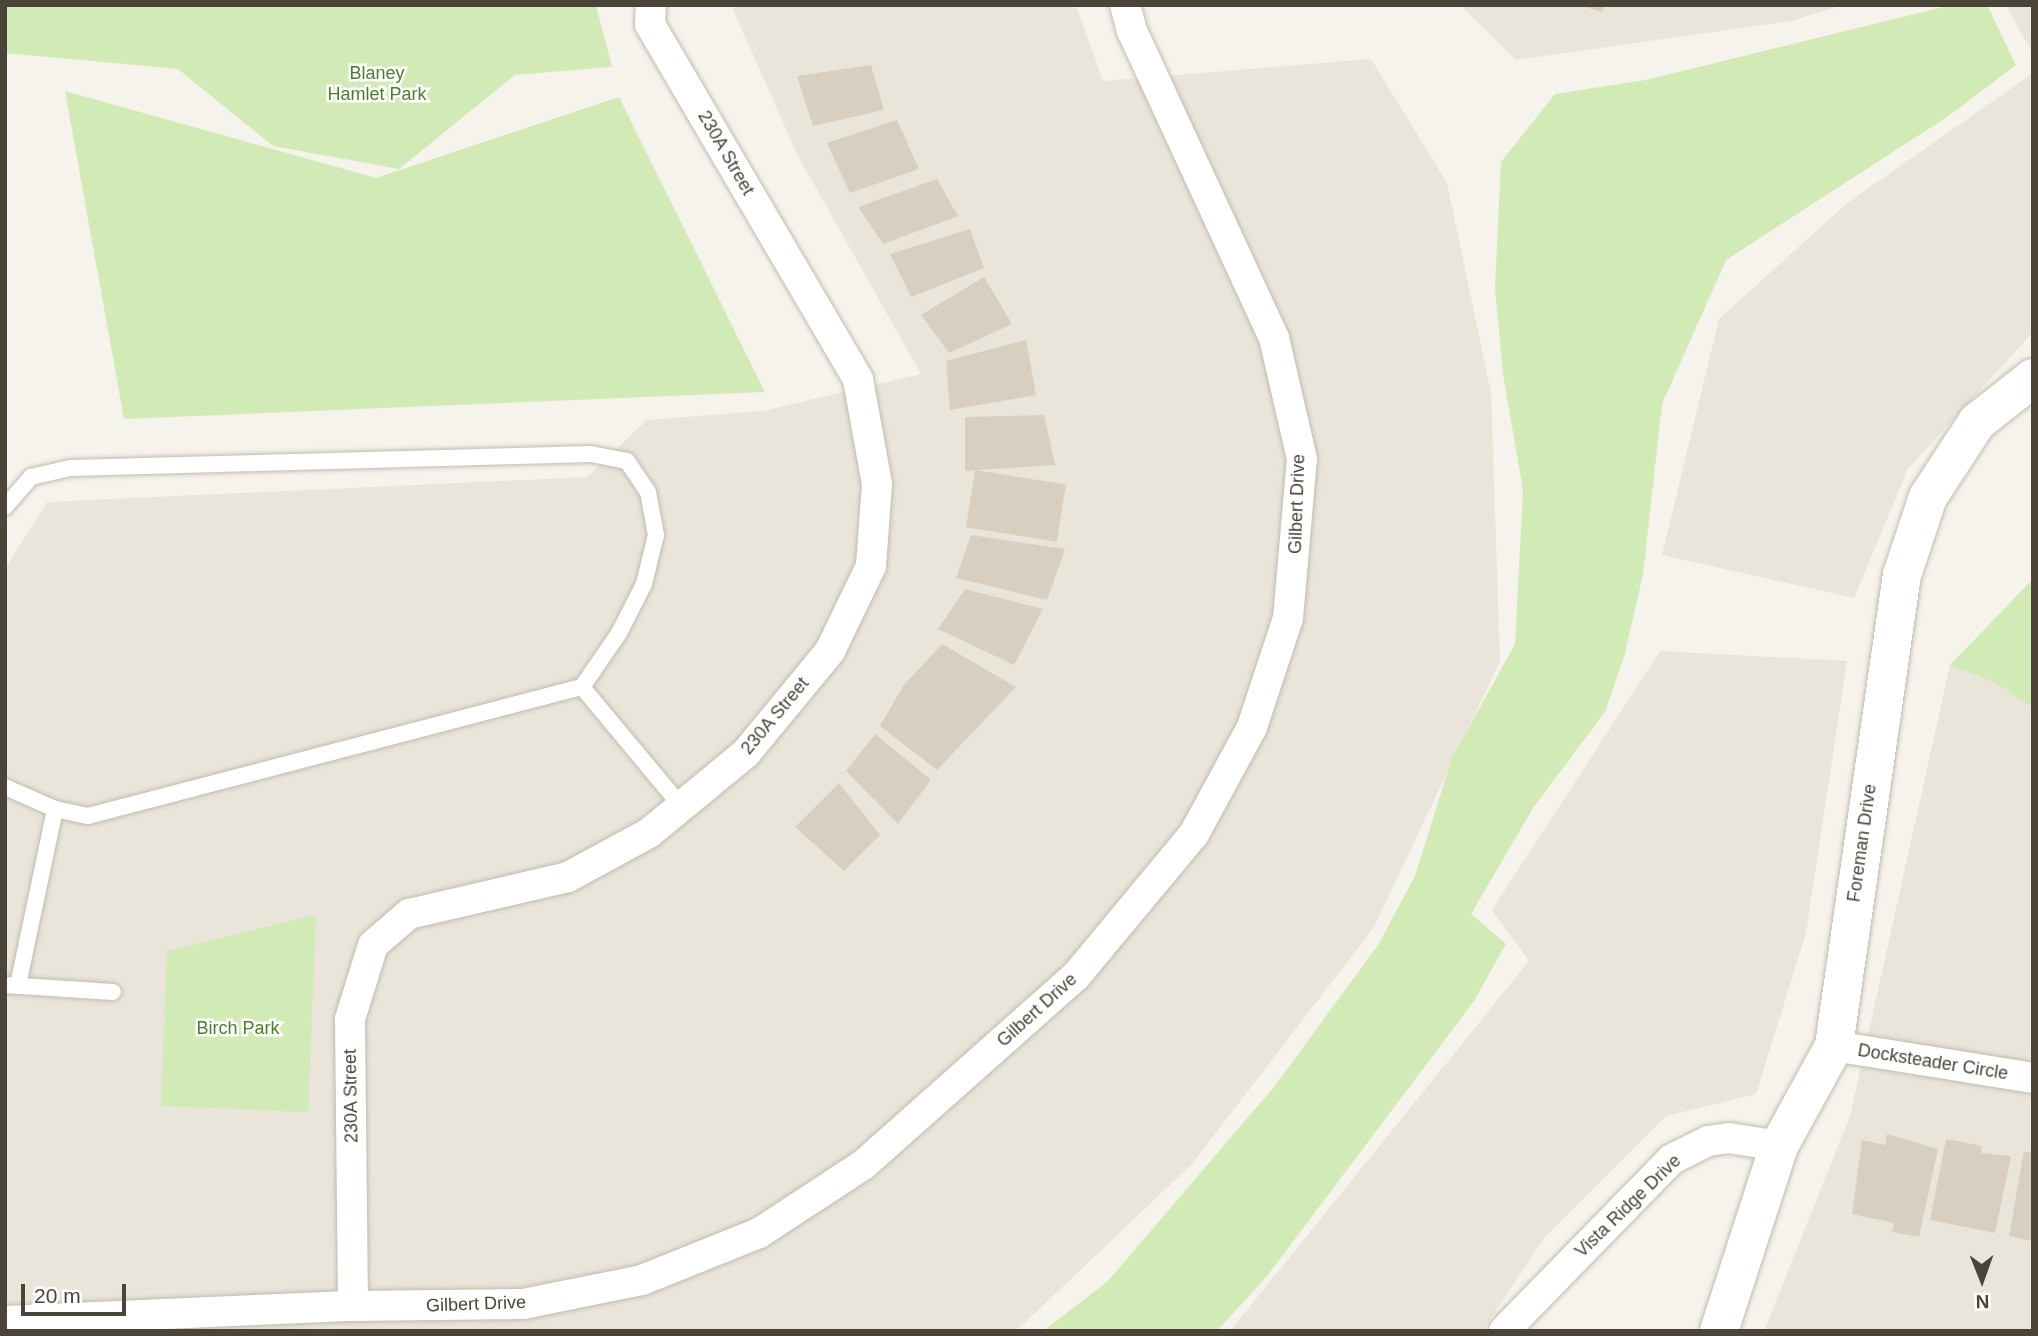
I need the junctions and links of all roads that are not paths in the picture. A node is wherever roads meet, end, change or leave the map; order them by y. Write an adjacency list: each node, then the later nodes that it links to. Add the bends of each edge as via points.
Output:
1 (651, 5): 7 (street, 230A Street, via 650,24 858,379 877,484 871,566 830,651 746,753)
2 (1125, 5): 14 (street, Gilbert Drive, via 1132,31 1274,338 1302,459 1288,618 1252,727 1194,834 1076,976 863,1165 759,1233 642,1280 523,1304)
3 (2033, 378): 11 (street, Foreman Drive, via 1977,422 1928,497 1902,575)
4 (5, 507): 5 (lane, via 31,477 70,468 590,454 627,461 648,492 656,535 644,584 619,633)
5 (582, 687): 7 (lane); 8 (lane, via 88,816)
6 (5, 787): 8 (lane)
7 (681, 806): 14 (street, 230A Street, via 649,833 568,877 410,914 373,945 350,1019)
8 (55, 809): 9 (lane)
9 (12, 985): 10 (lane)
10 (113, 992)
11 (1834, 1046): 12 (street, Docksteader Circle); 13 (street, Foreman Drive)
12 (2033, 1078)
13 (1779, 1146): 16 (street, Vista Ridge Drive, via 1729,1138 1709,1140 1672,1159); 17 (street, Foreman Drive)
14 (353, 1306): 15 (street, Gilbert Drive)
15 (5, 1321)
16 (1504, 1331)
17 (1719, 1331)

